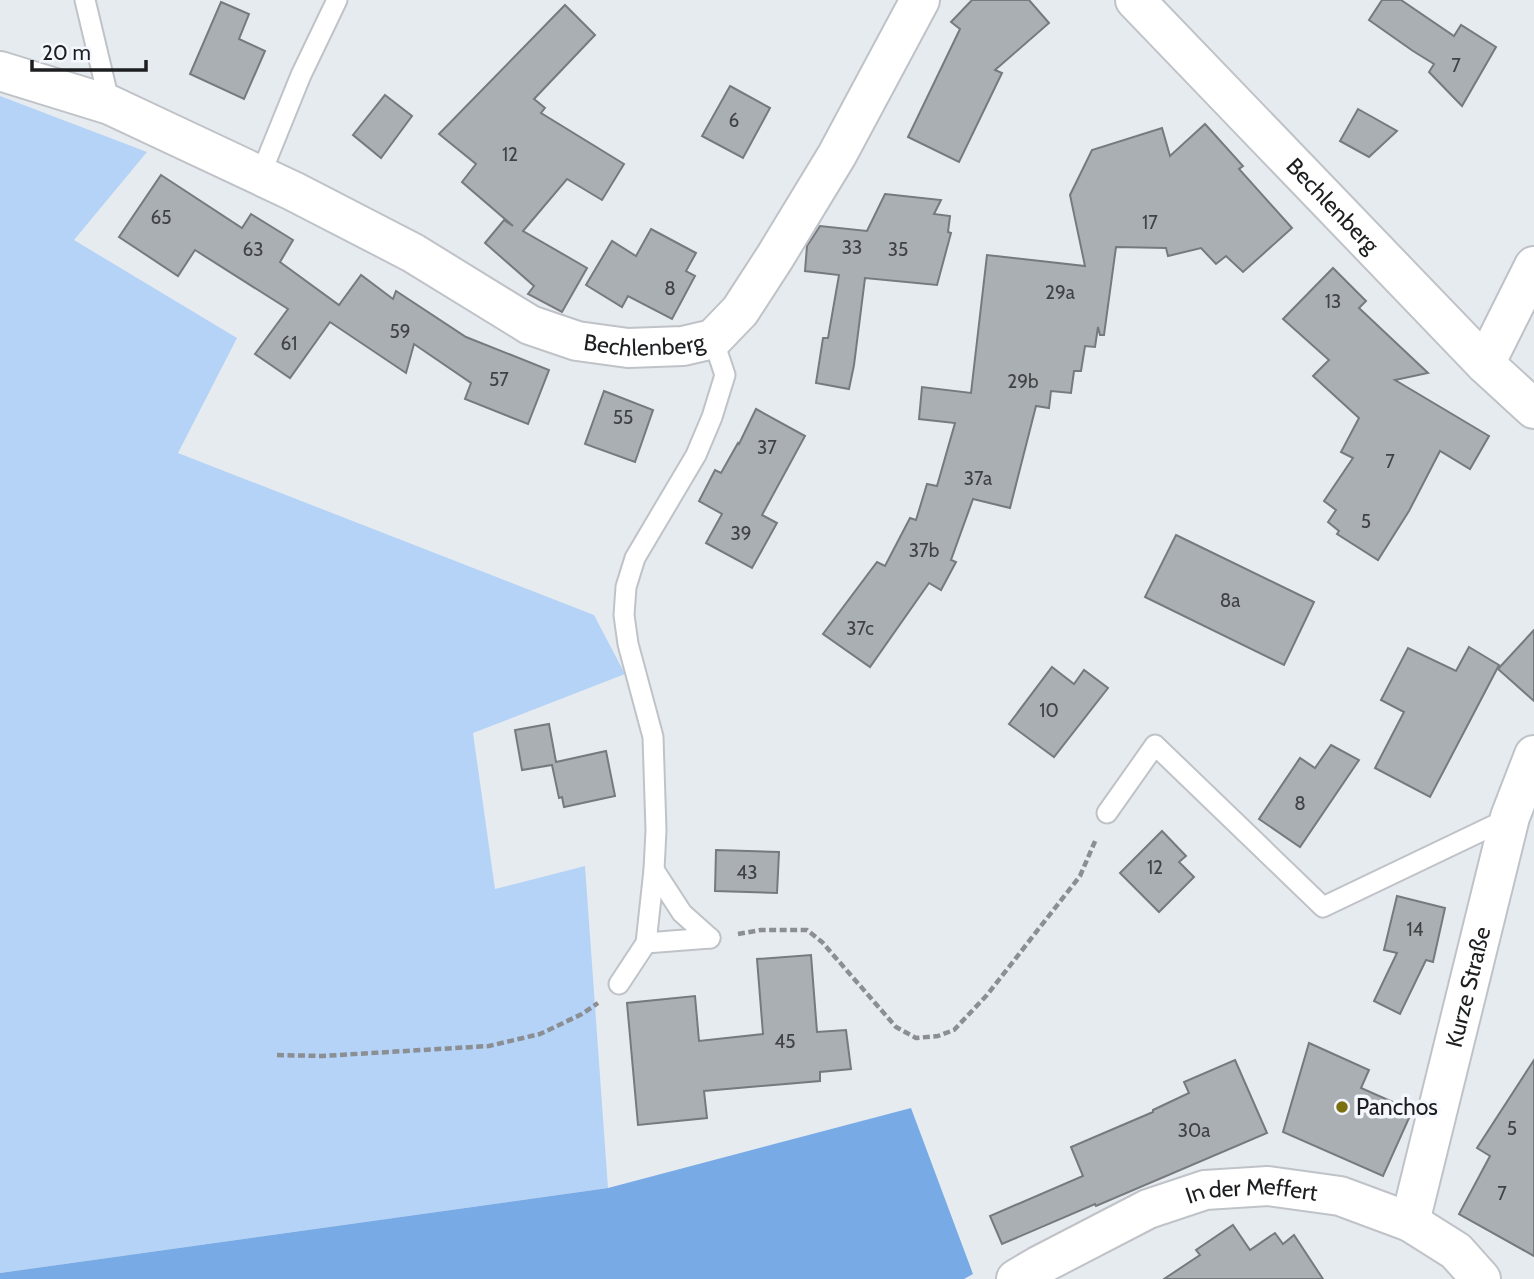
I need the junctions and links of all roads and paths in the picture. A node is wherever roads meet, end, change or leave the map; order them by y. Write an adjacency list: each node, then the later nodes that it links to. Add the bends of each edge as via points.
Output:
1 (85, 0): 6 (lane)
2 (337, 0): 7 (lane)
3 (920, 0): 9 (street, Bechlenberg, via 837,155 775,257 740,311)
4 (1135, 0): 10 (street, Bechlenberg)
5 (0, 71): 6 (street, Bechlenberg)
6 (110, 105): 7 (street, Bechlenberg)
7 (260, 176): 9 (street, Bechlenberg, via 413,253 530,326 577,341 628,348)
8 (1534, 266): 10 (street)
9 (713, 339): 15 (lane, via 725,375 712,416 696,455 635,558 626,587 628,644 653,737)
10 (1485, 364): 11 (street, Bechlenberg)
11 (1534, 409)
12 (1534, 755): 14 (street, Kurze Straße)
13 (1107, 813): 14 (lane, via 1155,745 1323,907); 16 (path, via 1080,876 987,995 954,1030 938,1036 916,1038 896,1027 807,930 761,930)
14 (1510, 817): 20 (street, Kurze Straße)
15 (654, 870): 16 (lane, via 682,913); 17 (lane)
16 (710, 938): 17 (lane)
17 (646, 943): 18 (lane)
18 (619, 984): 19 (path, via 582,1014 540,1034 489,1046)
19 (277, 1055)
20 (1410, 1222): 21 (street, In der Meffert, via 1340,1196 1268,1186 1205,1189 1148,1209); 22 (street, In der Meffert, via 1456,1251)
21 (1033, 1275)
22 (1481, 1279)

